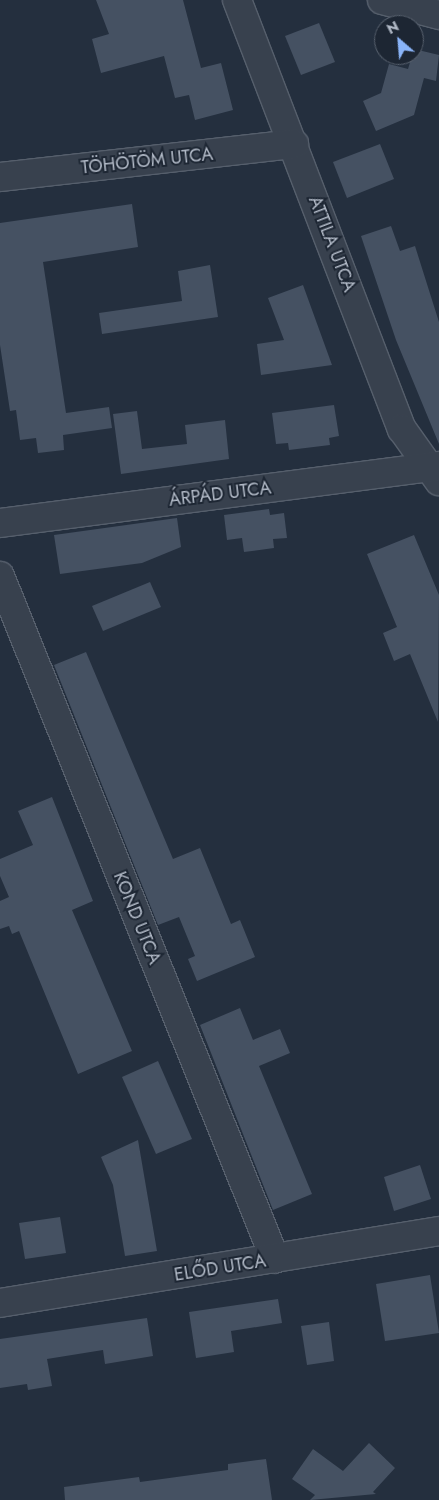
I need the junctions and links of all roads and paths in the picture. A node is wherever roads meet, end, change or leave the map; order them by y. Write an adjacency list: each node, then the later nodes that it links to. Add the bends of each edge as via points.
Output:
1 (237, 0): 4 (street, ATTILA UTCA)
2 (382, 0): 3 (street)
3 (439, 15)
4 (294, 144): 5 (street, TÖHÖTÖM UTCA); 6 (street, ATTILA UTCA, via 402,429)
5 (0, 177)
6 (435, 471): 7 (street, ÁRPÁD UTCA)
7 (0, 523)
8 (0, 576): 10 (street, KOND UTCA)
9 (439, 1231): 10 (street, ELŐD UTCA)
10 (275, 1259): 11 (street, ELŐD UTCA)
11 (0, 1303)

